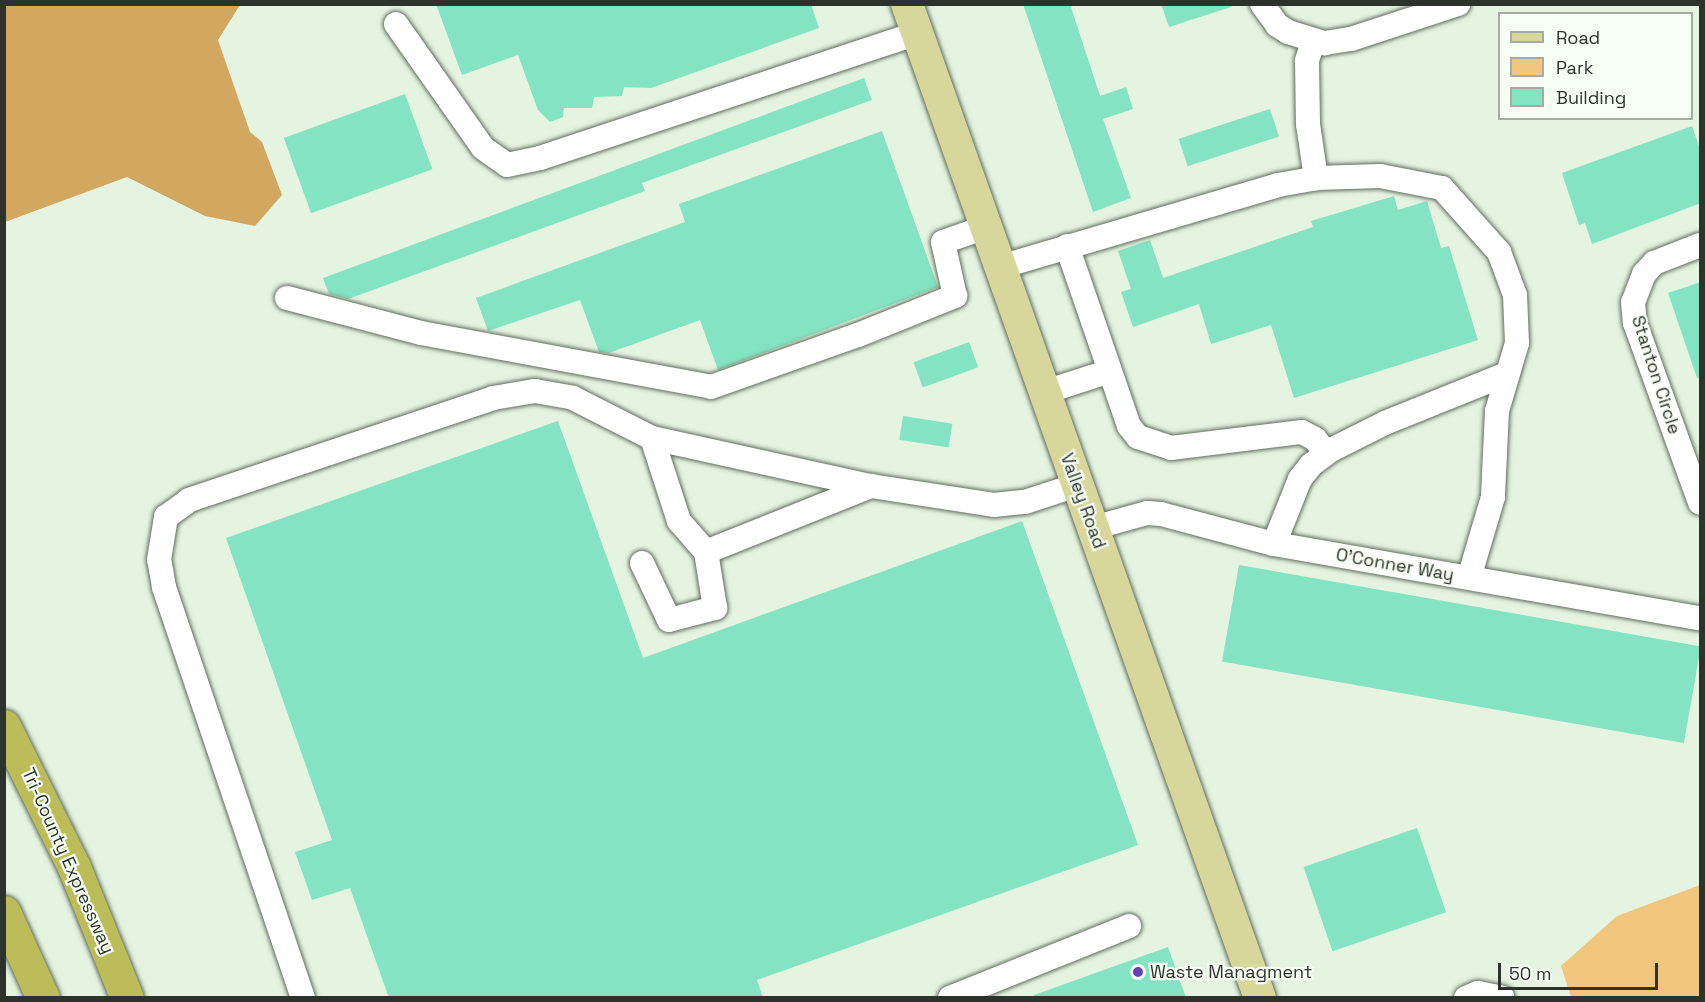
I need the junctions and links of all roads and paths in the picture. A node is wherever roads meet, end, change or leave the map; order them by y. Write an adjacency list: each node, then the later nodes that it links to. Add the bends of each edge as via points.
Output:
1 (1262, 4): 5 (street, via 1277,25)
2 (1458, 4): 5 (street, via 1351,39)
3 (912, 19): 4 (street, via 540,158 507,165 483,148); 7 (main road, Valley Road)
4 (396, 24)
5 (1313, 42): 6 (street, via 1307,61 1308,123)
6 (1316, 178): 9 (street); 13 (street, via 1380,176 1442,188 1453,196 1499,252 1515,295 1517,343)
7 (986, 227): 10 (main road, Valley Road); 11 (street, via 943,242 954,296 711,387 421,333)
8 (1701, 245): 19 (street, Stanton Circle, via 1654,263 1641,280 1634,302 1635,323)
9 (1067, 246): 10 (street); 12 (street)
10 (1000, 267): 14 (main road, Valley Road)
11 (287, 298)
12 (1110, 371): 14 (street); 16 (street, via 1129,426 1138,437 1172,448 1302,432 1315,439)
13 (1504, 375): 16 (street, via 1385,423); 24 (street, via 1497,411 1494,497)
14 (1045, 392): 17 (main road, Valley Road)
15 (652, 438): 18 (street); 22 (street, via 679,521); 32 (street, via 573,398 535,391 493,398 189,500 166,517 159,560 164,587)
16 (1326, 453): 21 (street, via 1300,479)
17 (1077, 485): 18 (street, via 1025,502 994,505); 20 (main road, Valley Road)
18 (871, 486): 22 (street)
19 (1701, 503)
20 (1093, 528): 21 (street, O'Conner Way, via 1146,513 1161,514); 34 (main road, Valley Road)
21 (1274, 544): 24 (street, O'Conner Way)
22 (705, 552): 23 (street, via 715,608 669,620)
23 (642, 563)
24 (1469, 578): 25 (street, O'Conner Way)
25 (1701, 618)
26 (4, 726): 31 (highway, Tri-County Expressway, via 74,867)
27 (4, 912): 30 (highway)
28 (1129, 926): 33 (street)
29 (1466, 997): 35 (street, via 1478,993)
30 (43, 998)
31 (127, 998)
32 (303, 998)
33 (950, 998)
34 (1260, 998)
35 (1503, 998)

